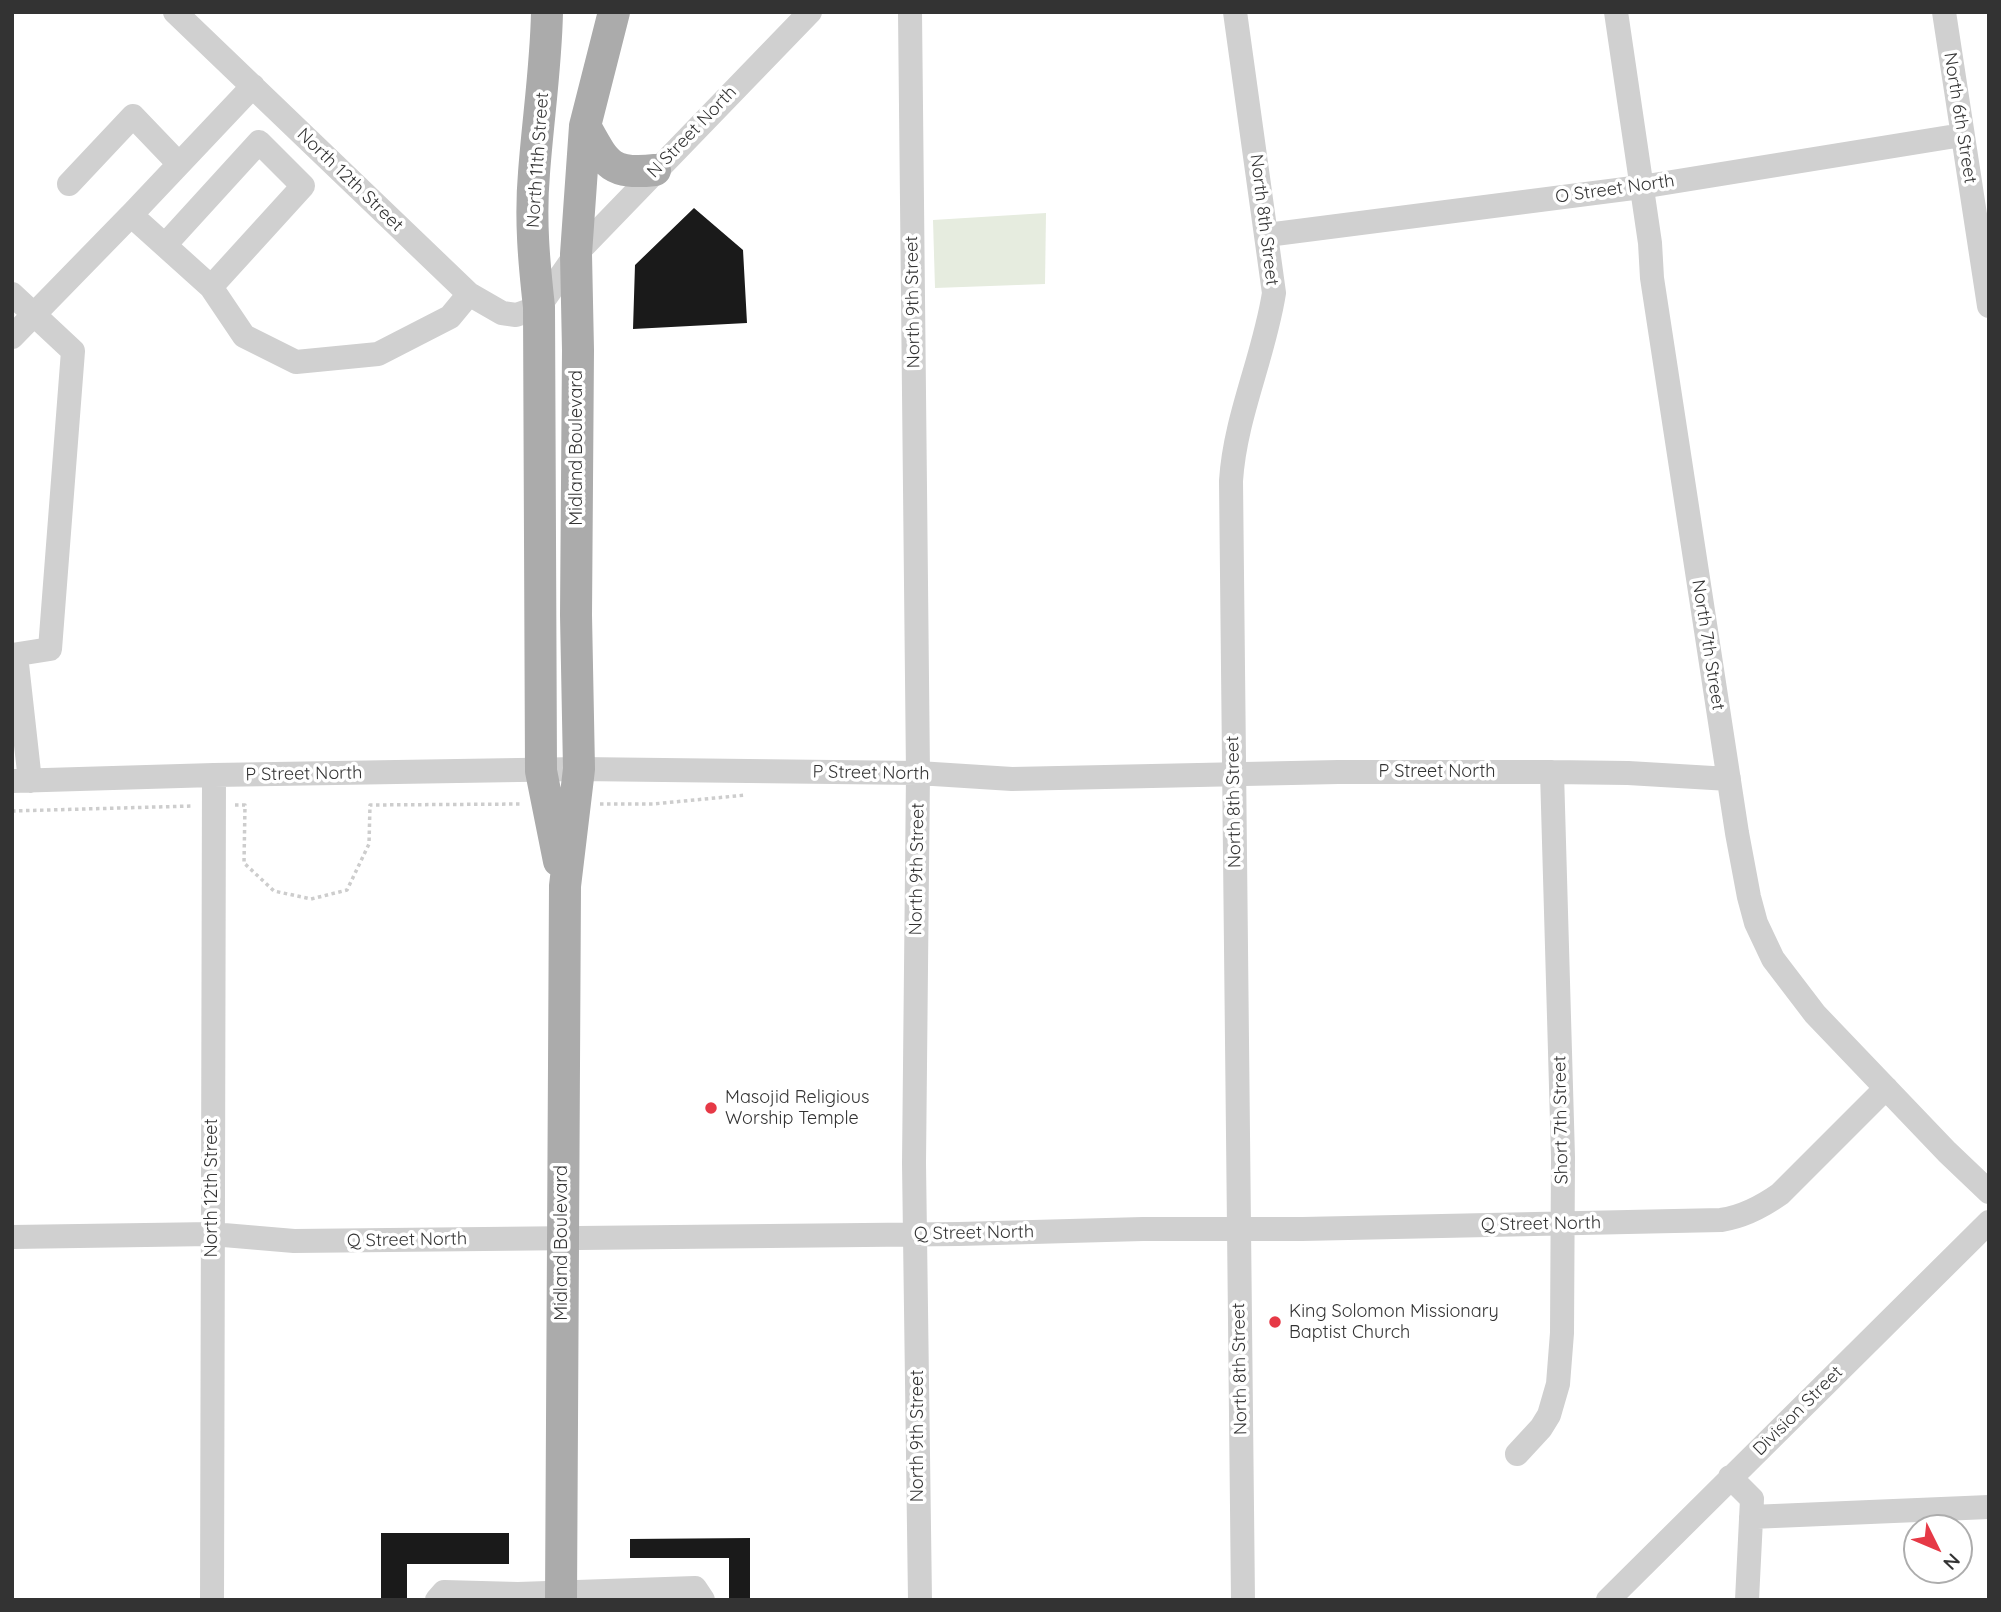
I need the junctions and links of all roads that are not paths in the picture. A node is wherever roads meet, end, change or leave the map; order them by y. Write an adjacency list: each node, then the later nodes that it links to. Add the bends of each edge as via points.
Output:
1 (175, 12): 9 (street, North 12th Street)
2 (547, 12): 26 (main road, North 11th Street, via 532,231)
3 (614, 12): 10 (main road, Midland Boulevard)
4 (810, 12): 15 (street, N Street North)
5 (909, 12): 33 (street, North 9th Street)
6 (1235, 12): 19 (street, North 8th Street)
7 (1616, 12): 17 (street, North 7th Street)
8 (1944, 12): 12 (street, North 6th Street)
9 (253, 86): 11 (street, North 12th Street); 14 (street)
10 (586, 126): 15 (main road, via 616,169 631,173); 21 (main road, Midland Boulevard)
11 (296, 128): 13 (street); 24 (street, North 12th Street)
12 (1962, 135): 17 (street, O Street North); 25 (street, North 6th Street)
13 (272, 154): 20 (street, via 259,142); 22 (street, via 303,186)
14 (179, 164): 16 (street, via 133,116); 18 (street)
15 (655, 170): 21 (street, N Street North)
16 (69, 184)
17 (1641, 187): 19 (street, O Street North); 36 (street, North 7th Street)
18 (131, 215): 20 (street); 27 (street)
19 (1267, 235): 35 (street, North 8th Street, via 1272,307 1232,453)
20 (164, 245): 22 (street)
21 (576, 254): 26 (street, N Street North); 30 (main road, Midland Boulevard)
22 (211, 287): 24 (street, via 244,336 296,362 379,354 450,317)
23 (12, 294): 27 (street)
24 (469, 294): 26 (street, North 12th Street, via 502,313 516,315)
25 (1989, 306)
26 (539, 307): 31 (main road, Midland Boulevard)
27 (33, 315): 28 (street); 29 (street, via 73,351 50,649)
28 (12, 337)
29 (14, 655): 37 (street)
30 (579, 769): 31 (street, P Street North); 33 (street, P Street North); 38 (main road, Midland Boulevard)
31 (541, 771): 34 (street, P Street North); 38 (main road, Midland Boulevard)
32 (1552, 772): 35 (street, P Street North); 36 (street, P Street North); 42 (street, Short 7th Street)
33 (918, 773): 35 (street, P Street North, via 1012,779); 45 (street, North 9th Street)
34 (214, 775): 37 (street, P Street North); 44 (street, North 12th Street)
35 (1234, 775): 43 (street, North 8th Street)
36 (1729, 779): 39 (street, North 7th Street, via 1749,897 1763,940 1815,1014)
37 (21, 781)
38 (565, 886): 47 (main road, Midland Boulevard)
39 (1886, 1088): 40 (street, North 7th Street); 42 (street, Q Street North, via 1780,1194 1731,1219)
40 (1989, 1192)
41 (1989, 1222): 49 (street, Division Street)
42 (1563, 1224): 43 (street, Q Street North); 48 (street, Short 7th Street, via 1558,1384 1545,1422)
43 (1239, 1228): 45 (street, Q Street North); 61 (street, North 8th Street)
44 (212, 1234): 46 (street, Q Street North); 47 (street, Q Street North, via 294,1241); 57 (street, North 12th Street)
45 (916, 1234): 47 (street, Q Street North); 60 (street, North 9th Street)
46 (12, 1237)
47 (562, 1238): 54 (main road, Midland Boulevard)
48 (1517, 1454)
49 (1730, 1478): 51 (street, via 1752,1499); 62 (street, Division Street)
50 (1989, 1507): 51 (street)
51 (1751, 1517): 63 (street)
52 (660, 1594): 53 (street); 59 (street, via 695,1588)
53 (622, 1595): 54 (street)
54 (561, 1596): 56 (street)
55 (471, 1597): 56 (street); 58 (street, via 444,1592)
56 (518, 1597)
57 (212, 1600)
58 (437, 1600)
59 (703, 1600)
60 (920, 1600)
61 (1243, 1600)
62 (1608, 1600)
63 (1747, 1600)

